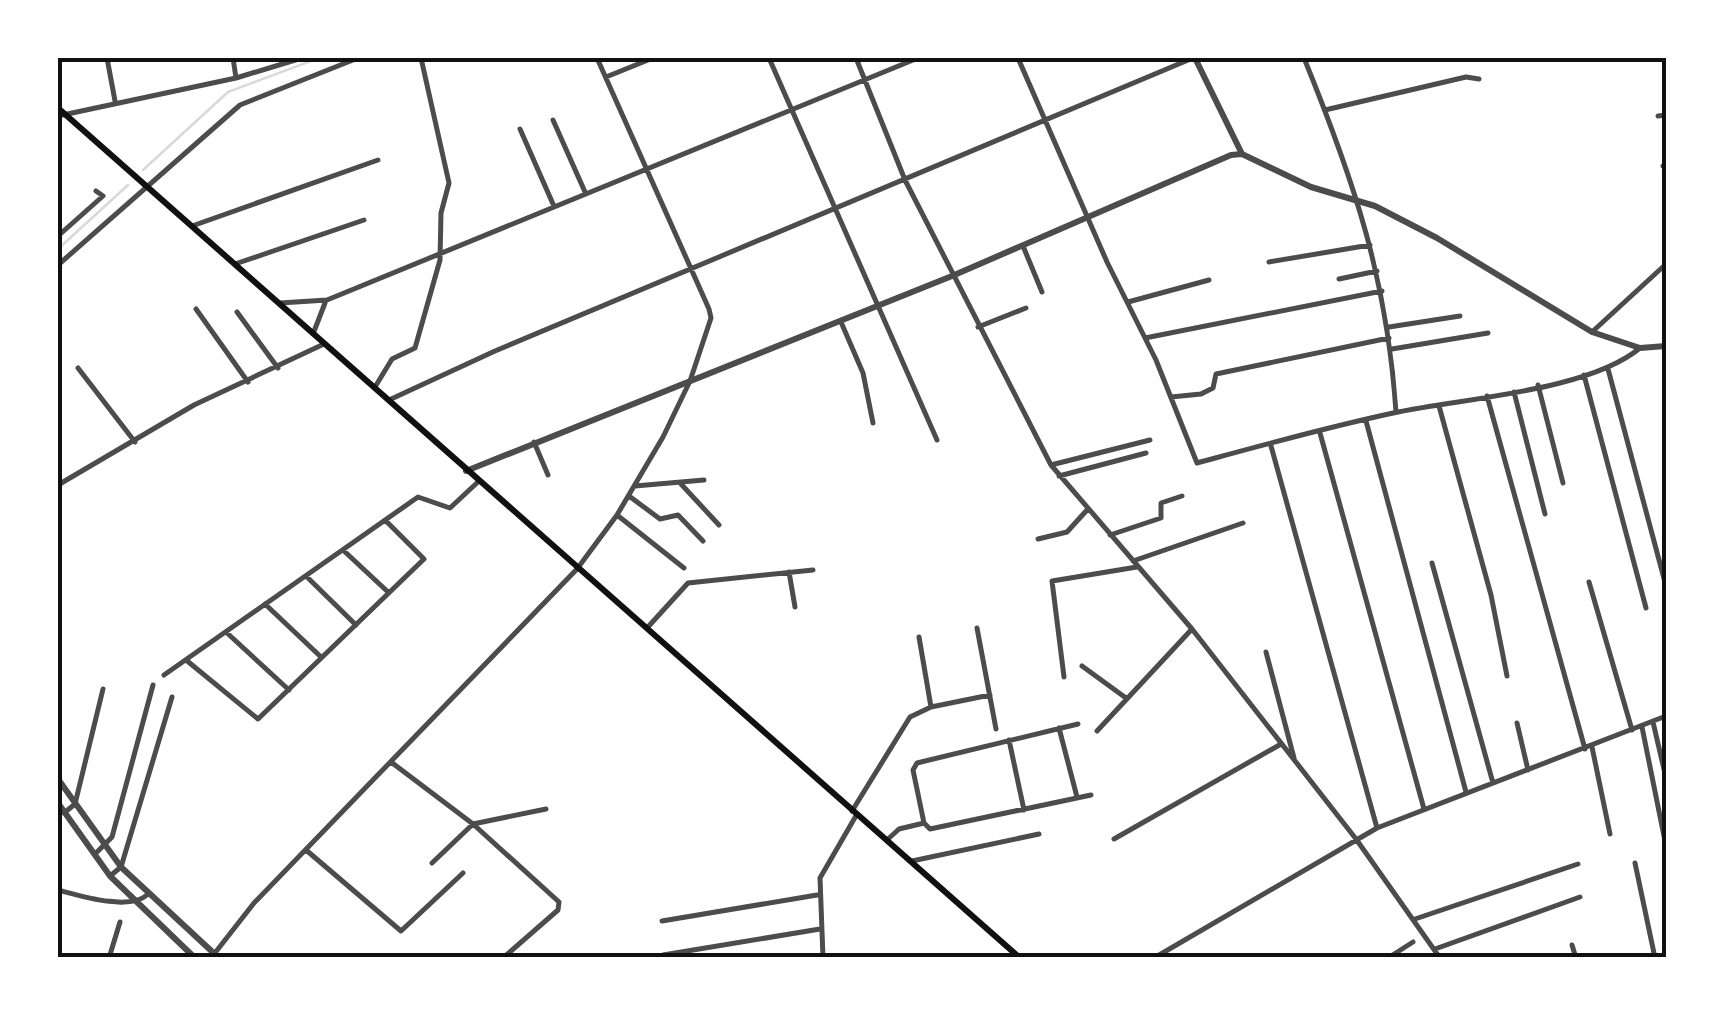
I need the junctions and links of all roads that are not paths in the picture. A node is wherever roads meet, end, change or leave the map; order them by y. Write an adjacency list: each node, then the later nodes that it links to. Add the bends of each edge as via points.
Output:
1 (107, 58): 18 (street)
2 (233, 58): 15 (street)
3 (302, 58): 15 (street)
4 (358, 58): 31 (street, via 240,105)
5 (421, 58): 43 (street, via 449,182)
6 (597, 58): 14 (street)
7 (653, 58): 14 (street)
8 (769, 58): 19 (street)
9 (856, 58): 17 (street)
10 (918, 58): 17 (street)
11 (1018, 58): 25 (street)
12 (1194, 58): 25 (street); 27 (street)
13 (1304, 58): 20 (street)
14 (606, 77): 29 (street)
15 (236, 78): 18 (street)
16 (1479, 78): 20 (street)
17 (865, 80): 19 (street); 30 (street)
18 (115, 101): 21 (street)
19 (792, 110): 29 (street); 36 (street)
20 (1325, 110): 34 (street)
21 (60, 113): 31 (main road)
22 (1666, 115): 23 (street)
23 (1658, 116)
24 (553, 120): 33 (street)
25 (1046, 120): 30 (street); 37 (street)
26 (520, 129): 35 (street)
27 (1242, 154): 34 (street, via 1302,183); 37 (street)
28 (378, 160): 39 (street)
29 (648, 166): 33 (street); 48 (street)
30 (905, 180): 36 (street); 50 (street)
31 (146, 183): 39 (main road); 47 (street)
32 (96, 191): 40 (street, via 103,196)
33 (585, 192): 35 (street)
34 (1360, 200): 41 (street); 66 (street, via 1437,238)
35 (554, 205): 43 (street)
36 (834, 210): 48 (street); 58 (street)
37 (1088, 219): 42 (street); 56 (street)
38 (364, 220): 45 (street)
39 (192, 227): 45 (main road)
40 (58, 236)
41 (1370, 244): 44 (street); 49 (street)
42 (1023, 246): 50 (street); 54 (street)
43 (438, 252): 55 (street); 82 (street, via 416,348 392,358)
44 (1270, 262)
45 (234, 264): 57 (main road)
46 (1666, 264): 66 (street)
47 (58, 265)
48 (693, 268): 79 (street, via 710,318); 86 (street)
49 (1377, 271): 51 (street); 53 (street)
50 (952, 276): 58 (street); 64 (street)
51 (1339, 279)
52 (1209, 280): 56 (street)
53 (1382, 291): 65 (street); 69 (street)
54 (1042, 292)
55 (327, 300): 57 (street); 67 (street)
56 (1128, 302): 69 (street)
57 (280, 304): 67 (main road)
58 (876, 306): 63 (street); 92 (street)
59 (1026, 308): 64 (street)
60 (196, 309): 80 (street)
61 (237, 312): 76 (street)
62 (1460, 316): 65 (street)
63 (841, 322): 79 (street); 90 (street, via 863,373)
64 (978, 327): 98 (street)
65 (1388, 327): 70 (street)
66 (1592, 332): 73 (street)
67 (313, 334): 71 (main road)
68 (1488, 334): 74 (street)
69 (1145, 338): 85 (street)
70 (1389, 338): 74 (street); 85 (street, via 1216,374 1212,388 1201,394)
71 (324, 344): 76 (street); 82 (main road)
72 (1666, 346): 73 (street)
73 (1640, 348): 77 (street)
74 (1391, 349): 88 (street)
75 (78, 368): 94 (street)
76 (278, 368): 80 (street)
77 (1608, 369): 78 (street); 128 (street)
78 (1584, 375): 81 (street); 132 (street)
79 (690, 381): 95 (street); 107 (street)
80 (248, 382): 94 (street, via 194,405)
81 (1538, 385): 83 (street); 104 (street)
82 (375, 387): 86 (main road)
83 (1514, 392): 84 (street); 112 (street)
84 (1487, 396): 87 (street); 164 (street)
85 (1171, 398): 96 (street, via 1197,463)
86 (389, 400): 99 (main road)
87 (1439, 406): 88 (street); 144 (street)
88 (1396, 412): 89 (street)
89 (1366, 421): 91 (street); 171 (street)
90 (873, 423)
91 (1320, 433): 96 (street); 177 (street)
92 (937, 440)
93 (1150, 440): 98 (street)
94 (136, 442): 106 (street)
95 (534, 442): 99 (street); 100 (street)
96 (1271, 445): 183 (street)
97 (1146, 453): 101 (street)
98 (1051, 464): 101 (street)
99 (466, 471): 103 (main road)
100 (548, 475)
101 (1060, 476): 110 (street)
102 (704, 480): 105 (street)
103 (479, 481): 113 (street, via 450,508 418,497); 123 (main road)
104 (1563, 483)
105 (681, 484): 107 (street); 115 (street)
106 (58, 485)
107 (635, 486): 108 (street)
108 (629, 496): 111 (street); 118 (street, via 660,519 678,516)
109 (1182, 496): 116 (street, via 1162,503 1161,518)
110 (1087, 510): 116 (street); 117 (street, via 1067,532)
111 (618, 514): 122 (street); 123 (street)
112 (1546, 514)
113 (385, 520): 119 (street); 129 (street, via 424,559)
114 (1242, 522): 121 (street)
115 (720, 525)
116 (1110, 535): 121 (street)
117 (1038, 538)
118 (702, 540)
119 (343, 550): 126 (street); 129 (street)
120 (1432, 563): 170 (street)
121 (1135, 564): 135 (street); 145 (street, via 1052,581)
122 (684, 568)
123 (577, 569): 136 (main road); 166 (street)
124 (813, 570): 125 (street)
125 (789, 572): 131 (street); 136 (street, via 688,583)
126 (306, 576): 130 (street); 133 (street)
127 (1589, 582): 160 (street)
128 (1666, 586)
129 (389, 593): 133 (street)
130 (265, 604): 137 (street); 140 (street)
131 (795, 608)
132 (1646, 608)
133 (356, 625): 140 (street)
134 (977, 628): 149 (street)
135 (1192, 629): 151 (street); 163 (street)
136 (646, 630): 180 (main road)
137 (226, 632): 141 (street); 148 (street)
138 (919, 637): 152 (street)
139 (1266, 652): 165 (street)
140 (322, 658): 148 (street)
141 (186, 660): 143 (street); 148 (street, via 258,720)
142 (1082, 666): 151 (street)
143 (164, 675)
144 (1507, 676)
145 (1064, 677)
146 (153, 685): 190 (street)
147 (103, 689): 175 (street)
148 (289, 690)
149 (990, 695): 152 (street); 159 (street)
150 (172, 697): 197 (street)
151 (1126, 698): 161 (street)
152 (930, 707): 180 (street, via 910,717)
153 (1666, 719): 154 (street)
154 (1653, 722): 157 (street); 168 (street)
155 (1517, 723): 167 (street)
156 (1078, 724): 158 (street)
157 (1642, 727): 160 (street); 189 (street)
158 (1059, 728): 162 (street); 173 (street)
159 (996, 729)
160 (1632, 730): 164 (street)
161 (1097, 731)
162 (1009, 740): 178 (street); 181 (street, via 914,765)
163 (1281, 744): 165 (street); 186 (street)
164 (1588, 748): 167 (street); 185 (street)
165 (1294, 761): 187 (street)
166 (391, 762): 182 (street); 191 (street)
167 (1528, 770): 170 (street)
168 (1666, 778)
169 (58, 779): 175 (street)
170 (1493, 782): 171 (street)
171 (1466, 792): 177 (street)
172 (1091, 795): 173 (street)
173 (1077, 797): 178 (street)
174 (58, 803): 179 (street)
175 (75, 804): 179 (street); 190 (street)
176 (546, 808): 182 (street)
177 (1424, 809): 183 (street)
178 (1024, 810): 181 (street, via 930,829)
179 (64, 812): 192 (street)
180 (855, 812): 188 (main road); 202 (street)
181 (924, 823): 188 (street)
182 (472, 824): 195 (street); 216 (street, via 561,906)
183 (1377, 828): 187 (street)
184 (1039, 834): 193 (street)
185 (1610, 834)
186 (1114, 839)
187 (1356, 839): 205 (street); 219 (street)
188 (887, 840): 193 (main road)
189 (1666, 846)
190 (106, 847): 192 (street); 197 (street)
191 (306, 850): 198 (street, via 400,931); 213 (street)
192 (94, 854): 199 (street)
193 (912, 861): 218 (main road)
194 (1635, 862): 223 (street)
195 (432, 863)
196 (1578, 864): 205 (street)
197 (121, 867): 199 (street); 201 (street)
198 (463, 873)
199 (110, 876): 204 (street)
200 (58, 890): 204 (street)
201 (147, 894): 204 (street); 213 (street)
202 (817, 895): 206 (street); 208 (street)
203 (1580, 898): 211 (street)
204 (137, 903): 215 (street)
205 (1415, 919): 211 (street)
206 (662, 921)
207 (120, 922): 214 (street)
208 (820, 929): 212 (street); 217 (street)
209 (1414, 942): 220 (street)
210 (1572, 945): 222 (street)
211 (1434, 949): 221 (street)
212 (663, 955)
213 (215, 956)
214 (108, 958)
215 (195, 958)
216 (504, 958)
217 (823, 958)
218 (1020, 958)
219 (1154, 958)
220 (1388, 958)
221 (1440, 958)
222 (1576, 958)
223 (1656, 958)

